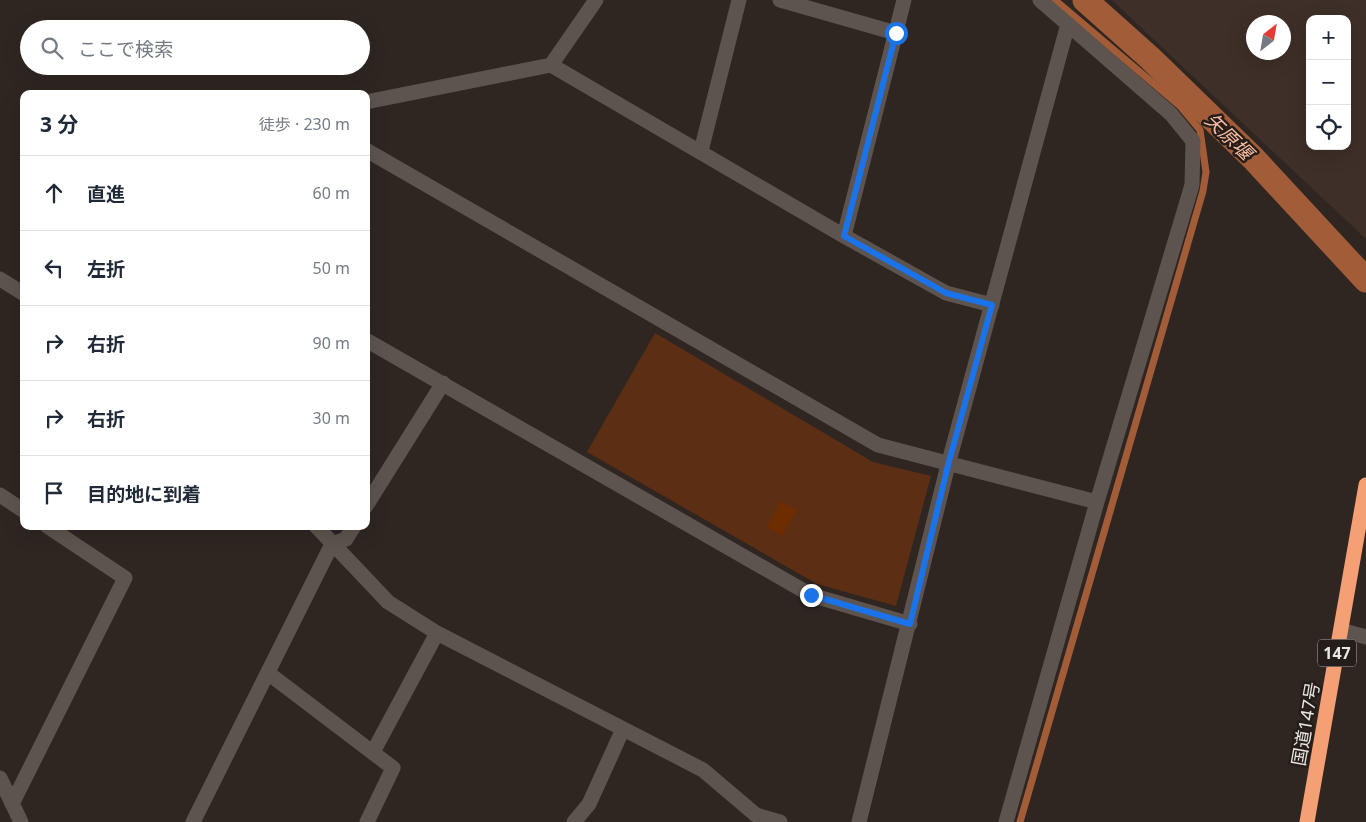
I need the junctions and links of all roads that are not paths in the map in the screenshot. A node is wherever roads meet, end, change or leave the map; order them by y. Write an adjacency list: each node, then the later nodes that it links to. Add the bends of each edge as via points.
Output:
1 (596, 0): 8 (street)
2 (739, 0): 10 (street)
3 (780, 0): 7 (street)
4 (904, 0): 7 (street)
5 (1040, 0): 6 (street)
6 (1068, 24): 15 (street); 22 (street, via 1171,114 1193,141 1192,185)
7 (896, 33): 12 (street)
8 (551, 65): 9 (street); 10 (street)
9 (370, 101)
10 (701, 151): 12 (street)
11 (370, 152): 18 (street, via 878,445)
12 (844, 236): 15 (street, via 946,293)
13 (0, 279): 14 (street)
14 (20, 292)
15 (992, 305): 18 (street)
16 (370, 342): 17 (street)
17 (442, 384): 21 (street); 28 (street, via 811,595)
18 (948, 465): 22 (street); 28 (street)
19 (1366, 485): 29 (highway, 国道147号 / 147)
20 (0, 495): 23 (street)
21 (370, 500)
22 (1097, 502): 44 (street)
23 (20, 508)
24 (53, 530): 36 (street, via 125,578)
25 (320, 530): 27 (street)
26 (352, 530): 27 (street, via 346,539)
27 (332, 544): 30 (street, via 388,602); 32 (street)
28 (910, 624): 43 (street)
29 (1341, 630): 31 (street); 45 (highway, 国道147号 / 147)
30 (437, 633): 33 (street); 34 (street)
31 (1366, 637)
32 (268, 673): 34 (street); 39 (street)
33 (623, 729): 37 (street, via 703,770); 41 (street, via 589,804)
34 (373, 752): 40 (street, via 393,768)
35 (0, 778): 36 (street)
36 (12, 804): 38 (street)
37 (755, 818): 42 (street)
38 (22, 822)
39 (193, 822)
40 (367, 822)
41 (574, 822)
42 (780, 822)
43 (859, 822)
44 (1006, 822)
45 (1308, 822)

